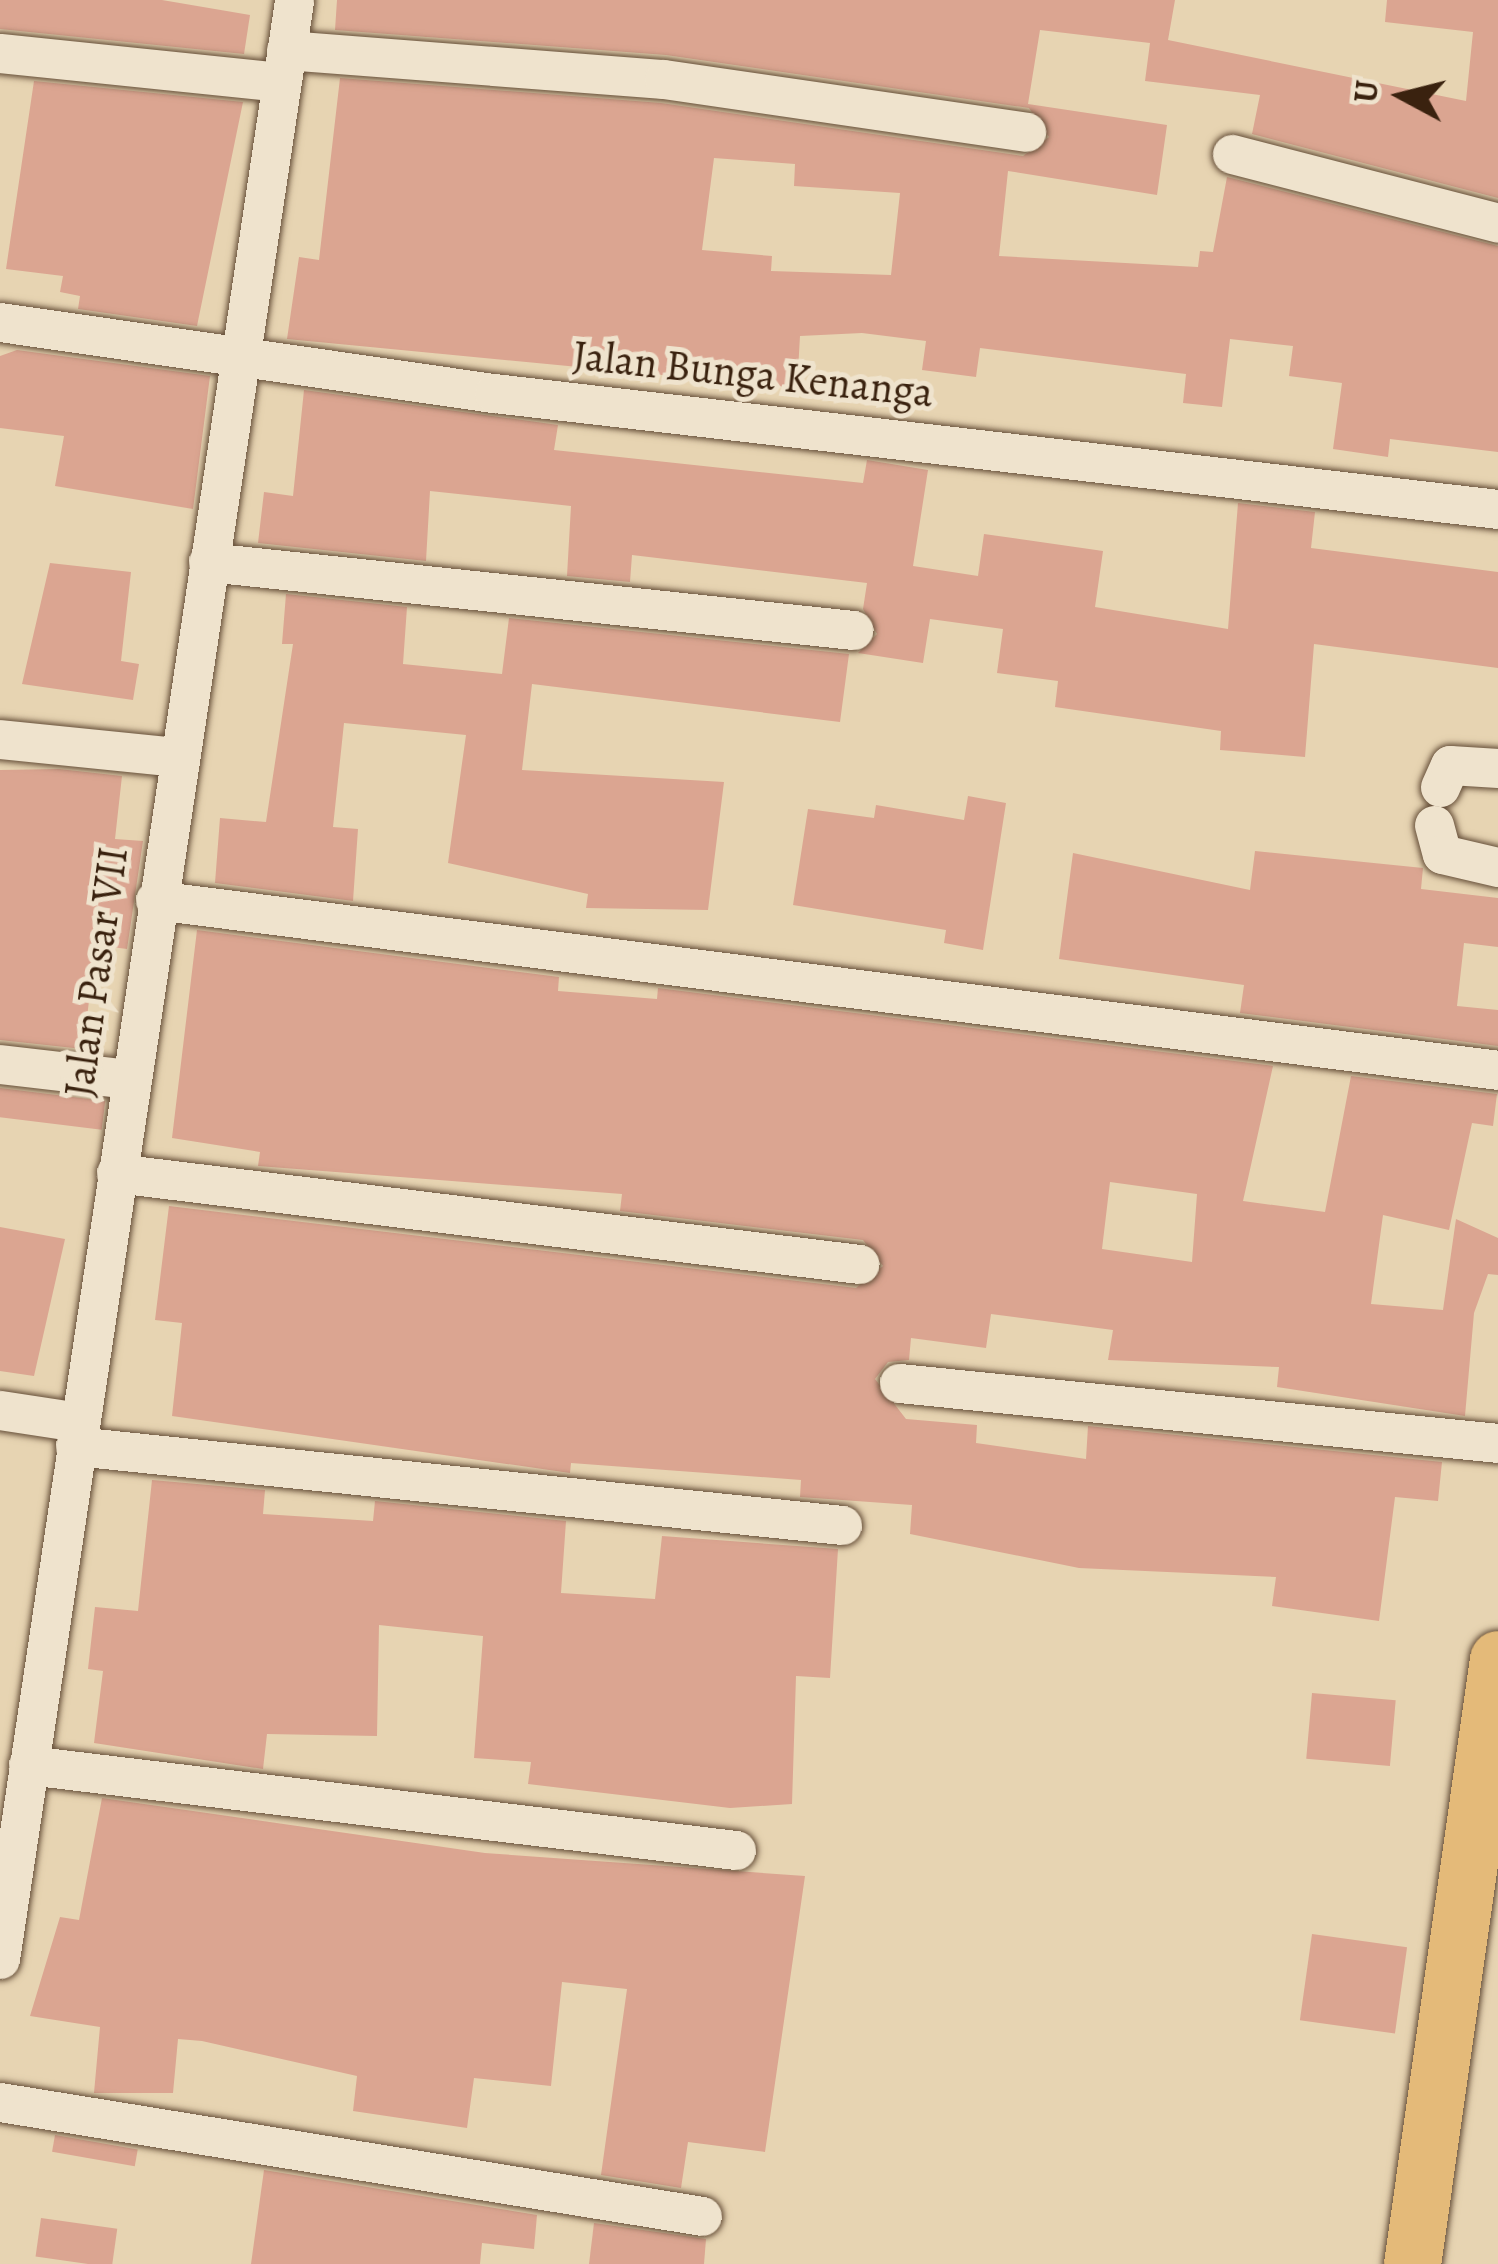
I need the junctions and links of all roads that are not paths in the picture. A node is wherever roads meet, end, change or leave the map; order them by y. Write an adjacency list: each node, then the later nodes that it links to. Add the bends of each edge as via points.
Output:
1 (294, 0): 3 (street, Jalan Pasar VII)
2 (0, 53): 3 (street)
3 (283, 66): 4 (street, via 664,79); 8 (street, Jalan Pasar VII)
4 (1026, 132)
5 (1232, 154): 6 (street)
6 (1498, 223)
7 (0, 322): 8 (street, Jalan Bunga Kenanga)
8 (249, 350): 9 (street, Jalan Bunga Kenanga, via 494,393); 10 (street, Jalan Pasar VII)
9 (1498, 509)
10 (208, 562): 11 (street); 13 (street, Jalan Pasar VII)
11 (853, 630)
12 (0, 739): 13 (street)
13 (176, 757): 16 (street, Jalan Pasar VII)
14 (1498, 768): 15 (street, via 1450,765 1437,806 1442,854)
15 (1498, 867)
16 (154, 900): 18 (street); 19 (street, Jalan Pasar VII)
17 (0, 1064): 19 (street)
18 (1498, 1070)
19 (130, 1078): 20 (street, Jalan Pasar VII)
20 (116, 1173): 21 (street); 24 (street, Jalan Pasar VII)
21 (860, 1264)
22 (899, 1383): 25 (street)
23 (0, 1410): 24 (street)
24 (76, 1434): 26 (street); 28 (street, Jalan Pasar VII)
25 (1498, 1443)
26 (842, 1525)
27 (1498, 1659): 34 (highway)
28 (28, 1765): 29 (street, Jalan Pasar VII); 30 (street)
29 (10, 1825): 31 (street, Jalan Pasar VII)
30 (736, 1850)
31 (0, 1959)
32 (0, 2102): 33 (street)
33 (702, 2216)
34 (1412, 2264)

